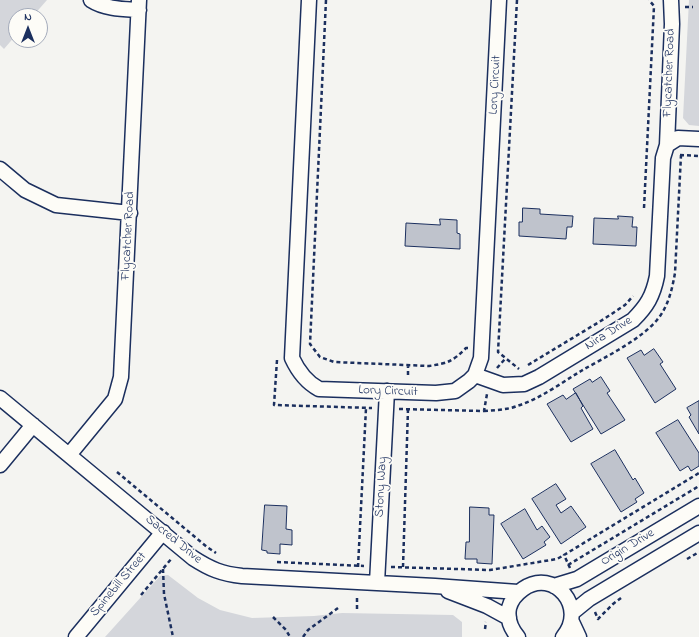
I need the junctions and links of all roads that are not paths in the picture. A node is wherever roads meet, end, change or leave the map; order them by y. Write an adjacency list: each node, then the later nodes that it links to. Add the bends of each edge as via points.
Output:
1 (91, 0): 5 (street, via 118,9)
2 (309, 0): 11 (street, Lory Circuit, via 292,358 304,378 319,389)
3 (499, 0): 10 (street, Lory Circuit, via 482,351)
4 (671, 0): 7 (street, Flycatcher Road)
5 (139, 5): 9 (street, Flycatcher Road)
6 (699, 139): 7 (street, via 678,138)
7 (667, 145): 10 (street, Nira Drive, via 663,158 657,276 654,293 644,309 633,320 524,384 503,385)
8 (0, 169): 9 (street, via 25,190 56,205)
9 (130, 213): 14 (street, Flycatcher Road, via 122,377 115,399)
10 (475, 374): 11 (street, Lory Circuit, via 455,391)
11 (387, 391): 19 (street, Stony Way)
12 (0, 398): 13 (street, Sacred Drive)
13 (33, 425): 14 (street, Sacred Drive); 15 (street)
14 (69, 455): 17 (street, Sacred Drive)
15 (0, 465)
16 (699, 506): 21 (street, Origin Drive, via 577,578)
17 (163, 532): 19 (street, Sacred Drive, via 194,558 209,568 225,574); 26 (street, Spinebill Street)
18 (699, 533): 23 (street, Origin Drive, via 589,599)
19 (377, 583): 20 (street, Sacred Drive)
20 (435, 586): 22 (street, Sacred Drive); 24 (street, Sacred Drive, via 487,606)
21 (554, 586): 22 (street, Origin Drive, via 545,583 535,584); 23 (street, via 567,597 571,604)
22 (518, 592): 24 (street, via 510,604)
23 (572, 617): 27 (street, Origin Drive, via 568,632); 28 (street)
24 (509, 618): 25 (street)
25 (515, 636)
26 (76, 637)
27 (563, 637)
28 (579, 637)

